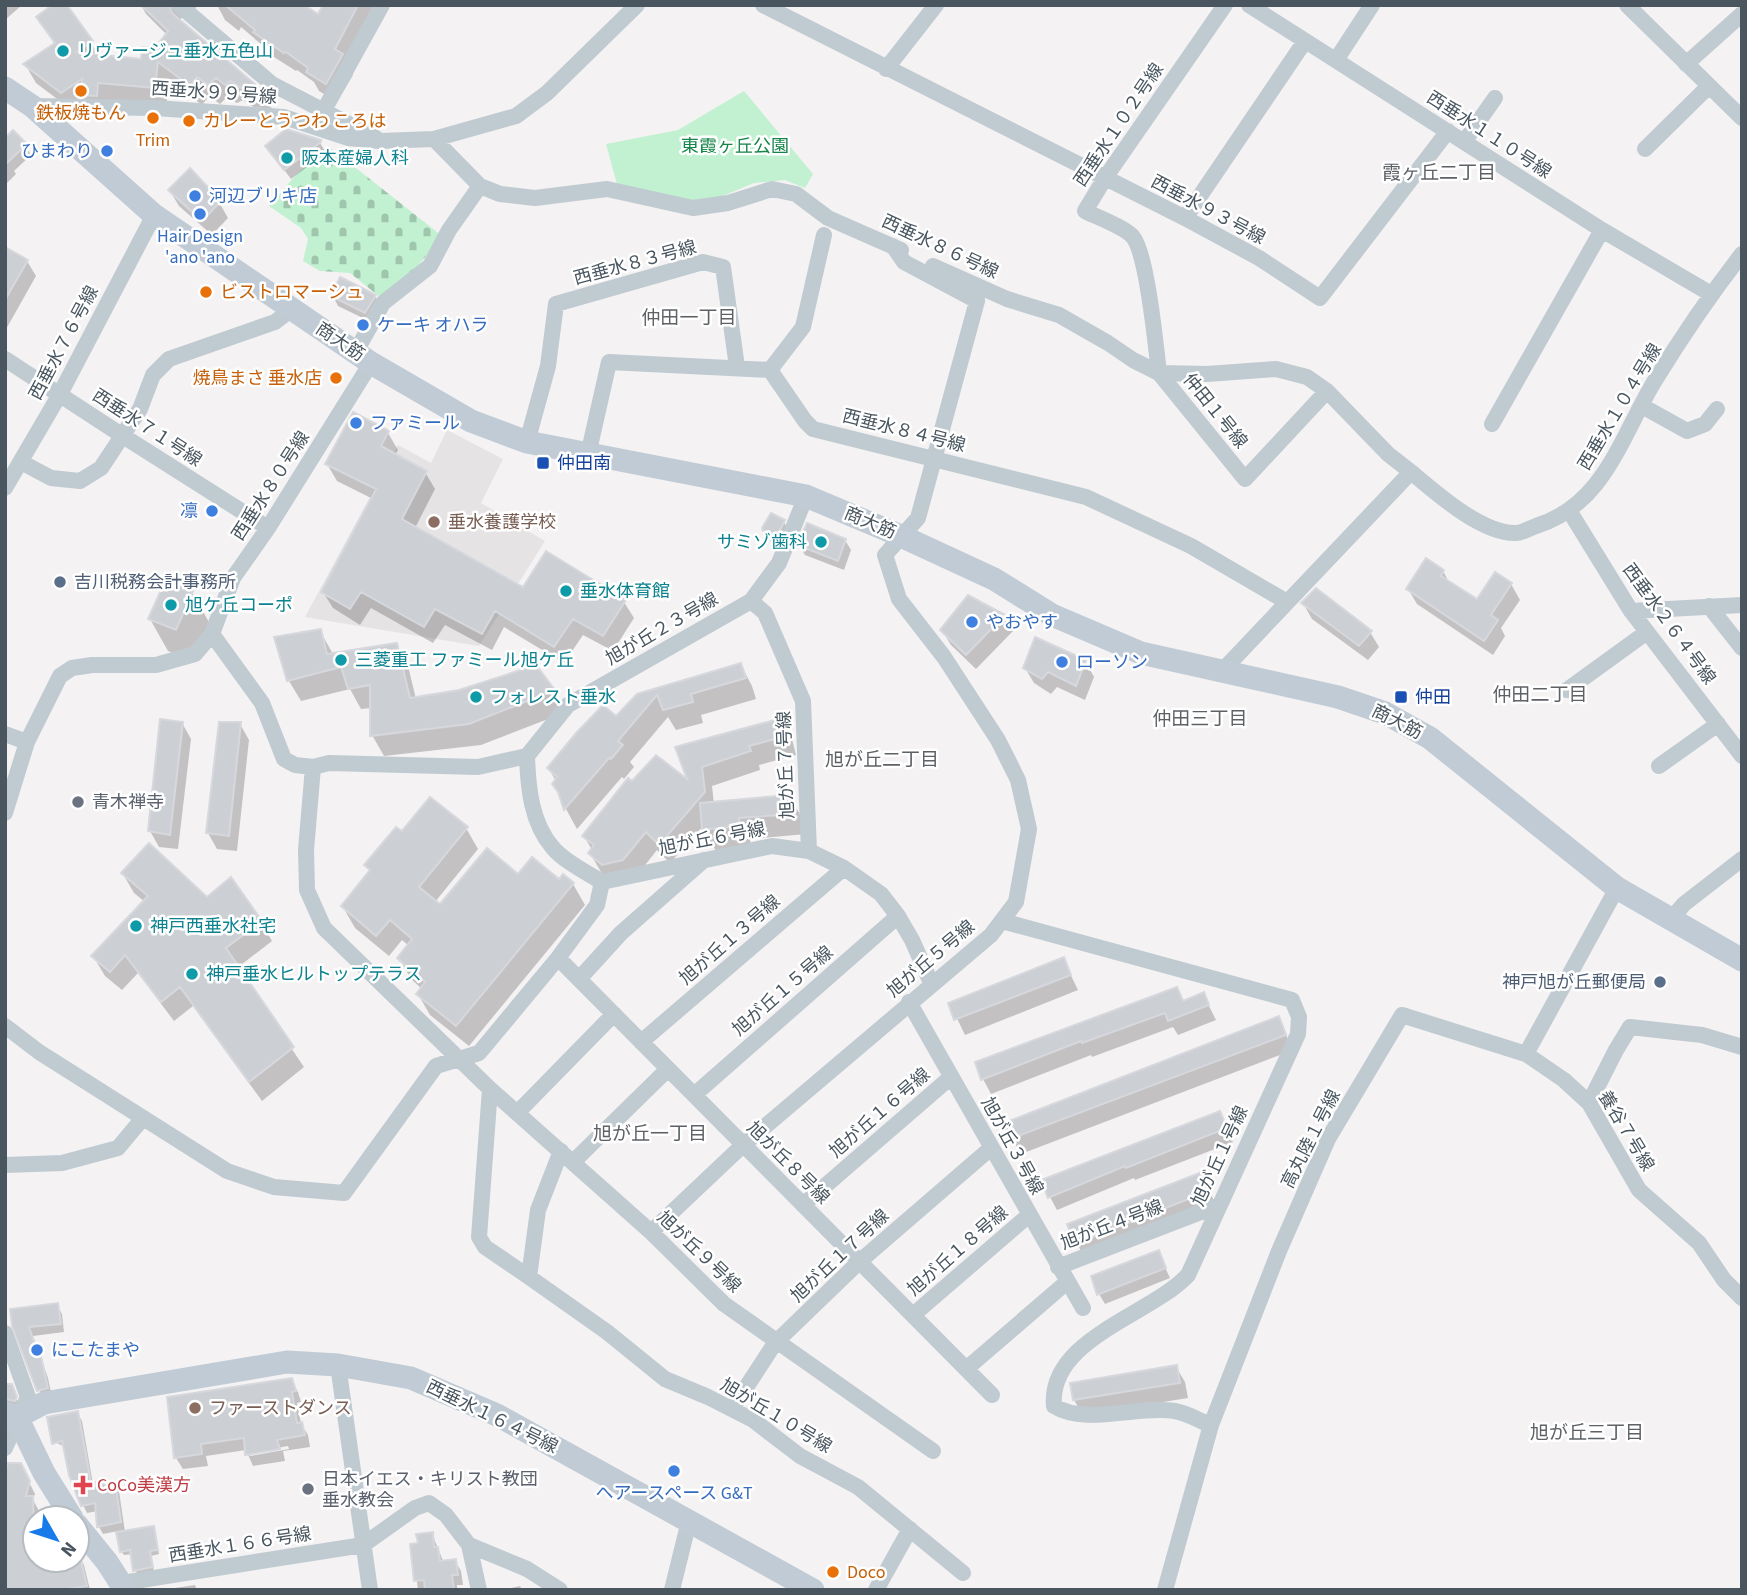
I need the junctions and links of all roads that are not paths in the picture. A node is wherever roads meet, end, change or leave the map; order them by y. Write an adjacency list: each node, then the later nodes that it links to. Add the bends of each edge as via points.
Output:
1 (179, 5): 19 (street, via 272,84)
2 (382, 5): 19 (street)
3 (637, 5): 22 (street, 西垂水９９号線, via 547,93 516,116)
4 (763, 5): 14 (street, 西垂水９３号線)
5 (936, 5): 14 (street)
6 (1225, 5): 26 (street, 西垂水１０２号線)
7 (1249, 5): 11 (street, 西垂水１１０号線)
8 (1372, 5): 12 (street)
9 (1627, 5): 13 (street)
10 (1742, 14): 13 (street)
11 (1305, 41): 12 (street, 西垂水１１０号線); 29 (street)
12 (1336, 60): 21 (street, 西垂水１１０号線)
13 (1686, 64): 15 (street)
14 (886, 69): 26 (street, 西垂水９３号線)
15 (1709, 86): 20 (street); 25 (street)
16 (7, 93): 18 (street, 商大筋)
17 (1495, 99): 24 (street)
18 (32, 106): 23 (street, 西垂水９９号線, via 284,117 348,138); 28 (street, 商大筋)
19 (324, 110): 23 (street)
20 (1742, 118)
21 (1448, 131): 24 (street, 西垂水１１０号線); 29 (street, 西垂水９３号線, via 1320,298)
22 (435, 139): 23 (street, 西垂水９９号線); 27 (street)
23 (380, 141)
24 (1464, 142): 30 (street, 西垂水１１０号線)
25 (1645, 149)
26 (1105, 178): 29 (street, 西垂水９３号線); 40 (street, 西垂水１０２号線, via 1085,211 1133,236 1139,248)
27 (480, 186): 32 (street, 西垂水８６号線, via 500,194 535,198 607,189 694,208 772,189 796,194 828,218); 36 (street, 西垂水８０号線, via 430,266 383,303)
28 (154, 215): 35 (street, 商大筋); 42 (street, 西垂水７６号線)
29 (1185, 218)
30 (1602, 230): 34 (street, 西垂水１１０号線); 45 (street)
31 (824, 235): 39 (street, via 803,327)
32 (893, 246): 40 (street, 西垂水８６号線, via 1007,299 1059,315); 49 (street, via 904,262 977,301)
33 (1742, 254): 34 (street, 西垂水１０４号線)
34 (1711, 294): 43 (street, 西垂水１０４号線)
35 (292, 309): 36 (street, 商大筋); 46 (street, via 275,322 169,359 153,375 140,409)
36 (363, 358): 47 (street, 商大筋, via 471,421); 55 (street, 西垂水８０号線)
37 (5, 359): 42 (street, 西垂水７１号線)
38 (737, 367): 39 (street); 47 (street, 西垂水８３号線, via 723,267 703,262 556,304 548,366); 48 (street, via 608,362)
39 (769, 370): 49 (street, 西垂水８４号線, via 813,429)
40 (1159, 373): 41 (street, 西垂水８６号線, via 1276,369 1307,377); 41 (street, 仲田１号線, via 1245,479)
41 (1327, 391): 51 (street, 西垂水８６号線)
42 (60, 394): 46 (street, 西垂水７１号線); 50 (street, 西垂水７６号線)
43 (1642, 406): 44 (street, via 1687,431 1705,424); 54 (street, 西垂水１０４号線, via 1616,456)
44 (1717, 409)
45 (1492, 424)
46 (122, 436): 50 (street, via 101,468 80,481 51,478); 55 (street, 西垂水７１号線)
47 (527, 442): 48 (street, 商大筋)
48 (588, 455): 53 (street, 商大筋)
49 (934, 459): 56 (street, via 918,518); 58 (street, 西垂水８４号線, via 1086,497 1191,546)
50 (21, 462): 52 (street, 西垂水７６号線)
51 (1411, 472): 54 (street, 西垂水１０４号線, via 1447,503 1483,525 1516,533); 58 (street)
52 (5, 488)
53 (806, 496): 56 (street, 商大筋); 57 (street, via 779,563)
54 (1570, 512): 61 (street, 西垂水２６４号線)
55 (268, 527): 63 (street, 西垂水８０号線, via 233,578)
56 (901, 536): 65 (street, 商大筋, via 994,579 1052,615 1141,653); 83 (street, 旭が丘５号線, via 885,555 899,599 944,657 1018,780 1029,829 1016,902)
57 (751, 601): 70 (street, 旭が丘２３号線, via 568,705); 75 (street, 旭が丘７号線, via 765,613 803,701)
58 (1287, 602): 65 (street)
59 (1742, 605): 60 (street)
60 (1709, 606): 61 (street); 64 (street)
61 (1632, 611): 62 (street, 西垂水２６４号線)
62 (1647, 632): 66 (street); 67 (street, 西垂水２６４号線)
63 (212, 634): 69 (street, via 195,654 156,665 72,668 60,676); 73 (street, via 262,703 284,759)
64 (1742, 648)
65 (1222, 671): 80 (street, 商大筋, via 1338,697 1385,713 1430,738)
66 (1567, 690)
67 (1718, 724): 71 (street, 西垂水２６４号線); 72 (street)
68 (5, 734): 69 (street)
69 (27, 742): 74 (street)
70 (527, 755): 73 (street, via 478,767 329,763); 79 (street, via 530,797 540,828 554,849)
71 (1742, 756)
72 (1660, 766)
73 (313, 767): 94 (street, 旭が丘９号線, via 307,890 324,928)
74 (5, 813)
75 (808, 851): 76 (street, 旭が丘６号線, via 772,846); 78 (street, 旭が丘６号線)
76 (706, 858): 79 (street, 旭が丘６号線); 86 (street, via 621,933)
77 (1742, 859): 82 (street)
78 (844, 868): 81 (street, 旭が丘６号線, via 881,894); 91 (street, 旭が丘１３号線)
79 (602, 882): 84 (street, via 597,905)
80 (1617, 888): 82 (street, 商大筋); 93 (street)
81 (898, 916): 87 (street, 旭が丘６号線); 98 (street, 旭が丘１５号線)
82 (1671, 919): 85 (street, 商大筋)
83 (1002, 921): 87 (street, 旭が丘５号線); 107 (street, 旭が丘１号線, via 1292,1000 1299,1017 1298,1034)
84 (558, 957): 86 (street, 旭が丘８号線); 94 (street, via 480,1053)
85 (1742, 960)
86 (579, 979): 89 (street, 旭が丘８号線)
87 (932, 985): 88 (street, 旭が丘５号線)
88 (909, 1002): 96 (street, 旭が丘３号線); 102 (street, 旭が丘５号線)
89 (614, 1014): 91 (street, 旭が丘８号線); 100 (street)
90 (5, 1026): 101 (street)
91 (642, 1042): 95 (street, 旭が丘８号線)
92 (1742, 1047): 99 (street, via 1702,1035 1630,1027)
93 (1526, 1054): 99 (street, 養谷７号線); 124 (street, 高丸陸１号線, via 1402,1014 1328,1139)
94 (457, 1058): 97 (street, 旭が丘９号線); 101 (street, via 436,1066 344,1193 274,1187 227,1171)
95 (668, 1069): 98 (street, 旭が丘８号線); 104 (street)
96 (951, 1077): 103 (street, 旭が丘３号線); 106 (street, 旭が丘１６号線)
97 (489, 1089): 100 (street, 旭が丘９号線); 112 (street, 旭が丘１０号線, via 479,1237 485,1247)
98 (694, 1095): 102 (street, 旭が丘８号線)
99 (1589, 1103): 114 (street, 養谷７号線, via 1639,1190 1699,1243)
100 (518, 1112): 104 (street, 旭が丘９号線)
101 (143, 1118): 105 (street, via 118,1148 62,1163)
102 (743, 1145): 106 (street, 旭が丘８号線); 109 (street, 旭が丘５号線)
103 (991, 1148): 108 (street, 旭が丘３号線); 110 (street, 旭が丘１７号線)
104 (567, 1156): 109 (street, 旭が丘９号線); 112 (street, via 538,1210)
105 (5, 1165)
106 (803, 1205): 110 (street, 旭が丘８号線)
107 (1219, 1205): 111 (street, 旭が丘４号線); 124 (street, 旭が丘１号線, via 1188,1275 1177,1287 1083,1347 1062,1373 1053,1396 1054,1406 1061,1411 1092,1415 1177,1411)
108 (1029, 1215): 111 (street, 旭が丘３号線); 116 (street, 旭が丘１８号線)
109 (651, 1232): 118 (street, 旭が丘９号線, via 724,1304)
110 (859, 1262): 116 (street, 旭が丘８号線); 118 (street, 旭が丘１７号線)
111 (1058, 1266): 113 (street, 旭が丘３号線)
112 (528, 1277): 122 (street, 旭が丘１０号線, via 607,1332 665,1380)
113 (1067, 1282): 115 (street, 旭が丘３号線); 120 (street)
114 (1742, 1298)
115 (1083, 1308)
116 (913, 1315): 120 (street, 旭が丘８号線)
117 (5, 1333): 123 (street, via 27,1397)
118 (775, 1343): 122 (street, 旭が丘１７号線); 126 (street, 旭が丘９号線)
119 (338, 1365): 123 (street, 西垂水１６４号線, via 287,1362 44,1403); 128 (street, 西垂水１６４号線, via 411,1378 497,1415); 131 (street)
120 (967, 1369): 121 (street, 旭が丘８号線)
121 (992, 1395)
122 (732, 1409): 129 (street, 旭が丘１０号線, via 800,1456 858,1487)
123 (11, 1415): 125 (street); 127 (street)
124 (1211, 1425): 141 (street, 高丸陸１号線)
125 (5, 1448)
126 (933, 1451)
127 (63, 1504)
128 (689, 1521): 138 (street); 139 (street, 西垂水１６４号線)
129 (910, 1529): 133 (street, 旭が丘１０号線); 140 (street)
130 (91, 1543): 134 (street)
131 (363, 1545): 132 (street, via 429,1503 446,1515); 134 (street, 西垂水１６６号線); 135 (street)
132 (469, 1545): 136 (street); 137 (street, via 527,1569)
133 (963, 1573)
134 (124, 1586)
135 (370, 1590)
136 (480, 1590)
137 (560, 1590)
138 (672, 1590)
139 (813, 1590)
140 (876, 1590)
141 (1165, 1590)

